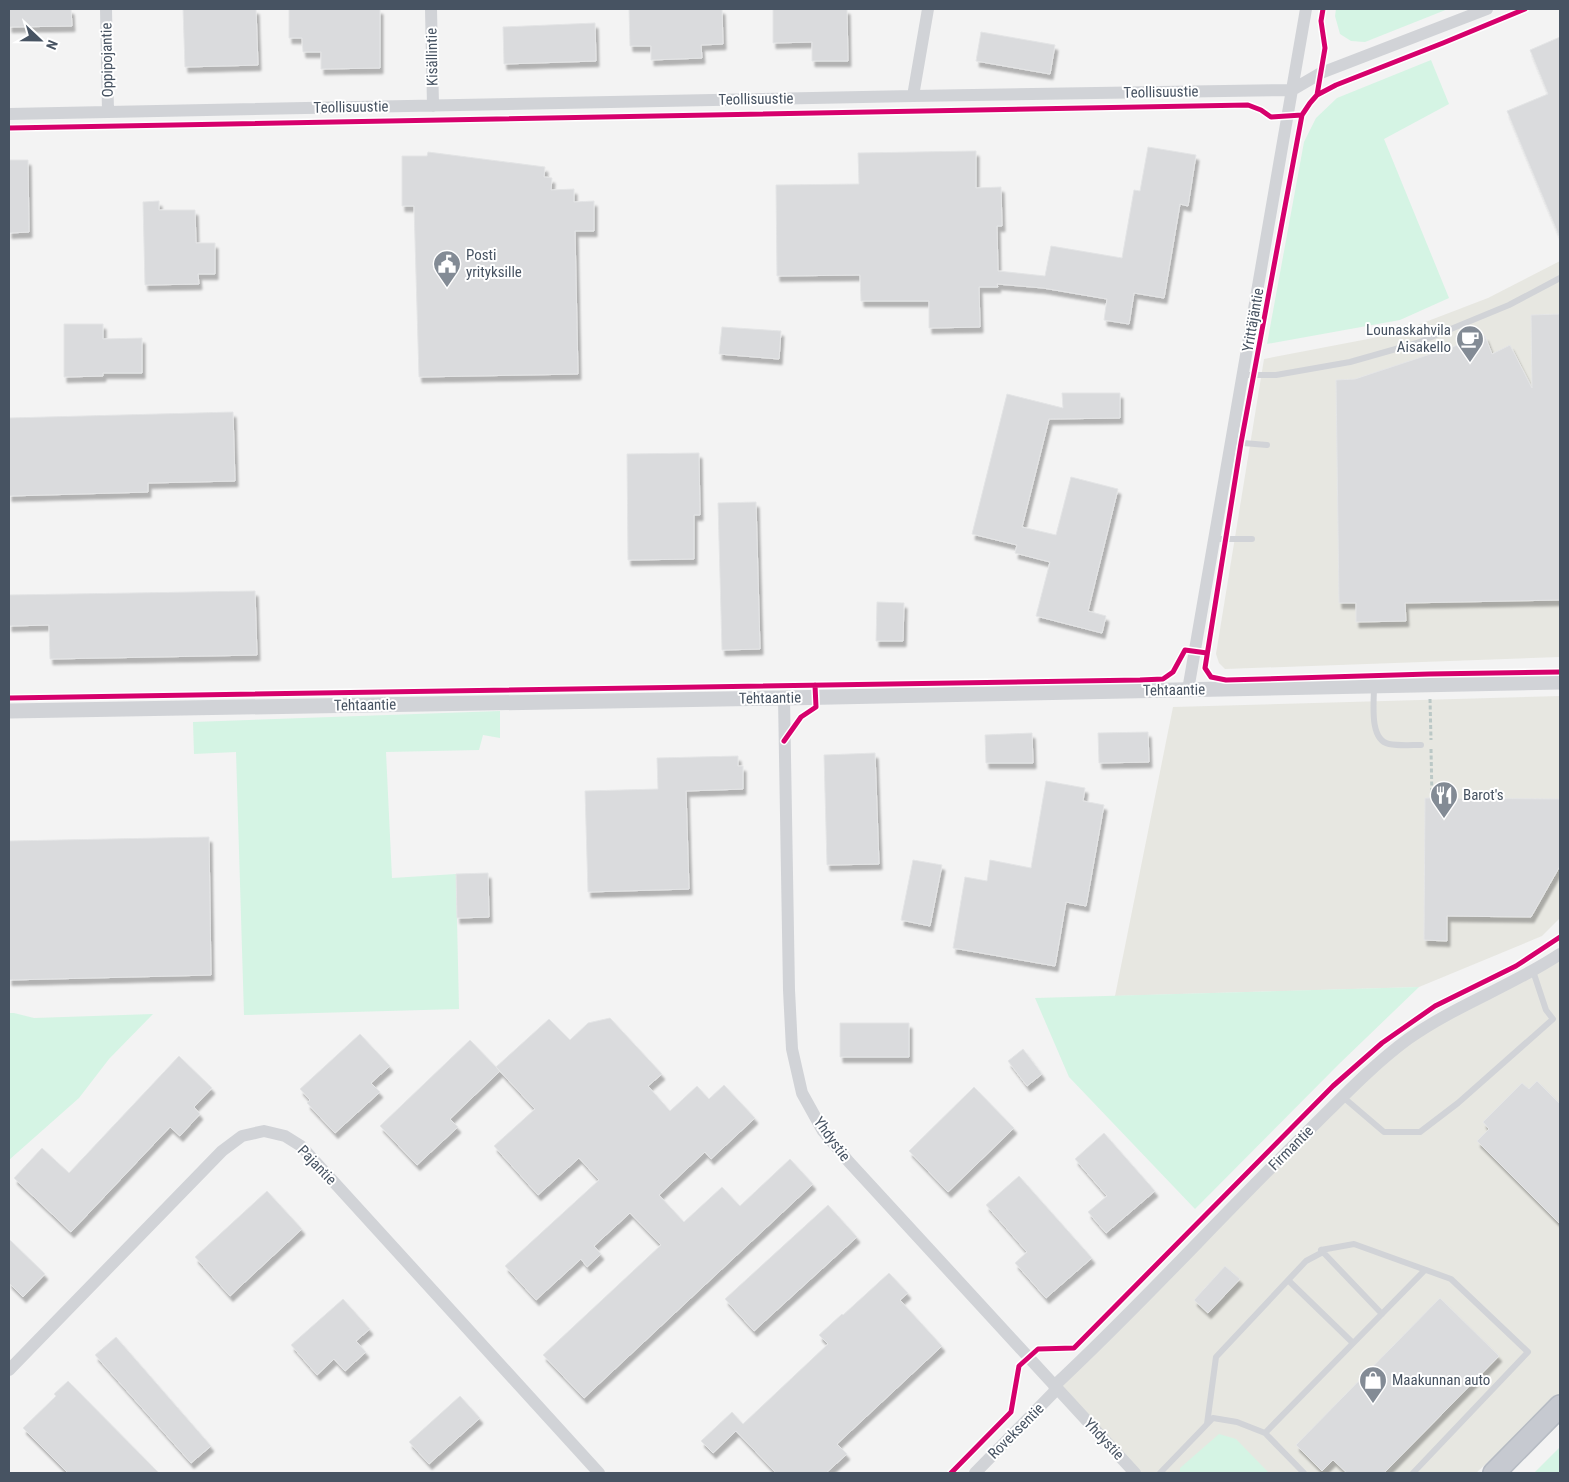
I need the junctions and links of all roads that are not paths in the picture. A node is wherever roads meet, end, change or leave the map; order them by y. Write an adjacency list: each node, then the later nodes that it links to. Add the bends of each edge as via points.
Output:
1 (106, 9): 9 (street, Oppipojantie)
2 (431, 9): 8 (street, Kisällintie)
3 (928, 9): 7 (street)
4 (1306, 9): 6 (street, Yrittäjäntie)
5 (1487, 9): 6 (street, Teollisuustie, via 1321,73)
6 (1292, 90): 7 (street, Teollisuustie); 12 (street, Yrittäjäntie)
7 (913, 96): 8 (street, Teollisuustie)
8 (433, 106): 9 (street, Teollisuustie)
9 (108, 112): 10 (street, Teollisuustie)
10 (9, 114)
11 (1560, 278): 12 (lane, via 1509,306 1417,343 1350,362 1276,375)
12 (1243, 375): 13 (street, Yrittäjäntie)
13 (1231, 442): 14 (lane); 15 (street, Yrittäjäntie)
14 (1267, 445)
15 (1215, 539): 16 (lane); 19 (street, Yrittäjäntie)
16 (1252, 539)
17 (1560, 682): 18 (street, Tehtaantie)
18 (1374, 686): 19 (street, Tehtaantie); 22 (lane, via 1375,730 1379,739 1388,744)
19 (1188, 690): 20 (street, Tehtaantie)
20 (784, 698): 21 (street, Tehtaantie); 32 (street, Yhdystie, via 788,990 792,1049 802,1093 823,1131 849,1162)
21 (9, 710)
22 (1421, 745)
23 (1560, 954): 24 (street, Firmantie)
24 (1533, 971): 25 (street, Firmantie, via 1461,1007 1409,1039); 25 (lane, via 1546,1010 1554,1019 1420,1132 1384,1132)
25 (1343, 1097): 32 (street, Firmantie)
26 (1321, 1250): 27 (lane, via 1354,1244); 28 (lane); 29 (lane)
27 (1425, 1270): 29 (lane); 41 (lane, via 1451,1280 1528,1352)
28 (1288, 1280): 30 (lane); 34 (lane, via 1216,1357)
29 (1382, 1314): 30 (lane)
30 (1353, 1343): 35 (lane)
31 (9, 1370): 36 (street, Pajantie, via 222,1151 242,1136 264,1130 285,1136 301,1146)
32 (1056, 1388): 37 (street, Roveksentie); 38 (street, Yhdystie)
33 (1560, 1406): 42 (highway)
34 (1207, 1424): 35 (lane, via 1213,1418 1237,1422); 39 (lane)
35 (1265, 1433): 40 (lane)
36 (599, 1473)
37 (975, 1473)
38 (1135, 1473)
39 (1160, 1473)
40 (1304, 1473)
41 (1412, 1473)
42 (1494, 1473)

